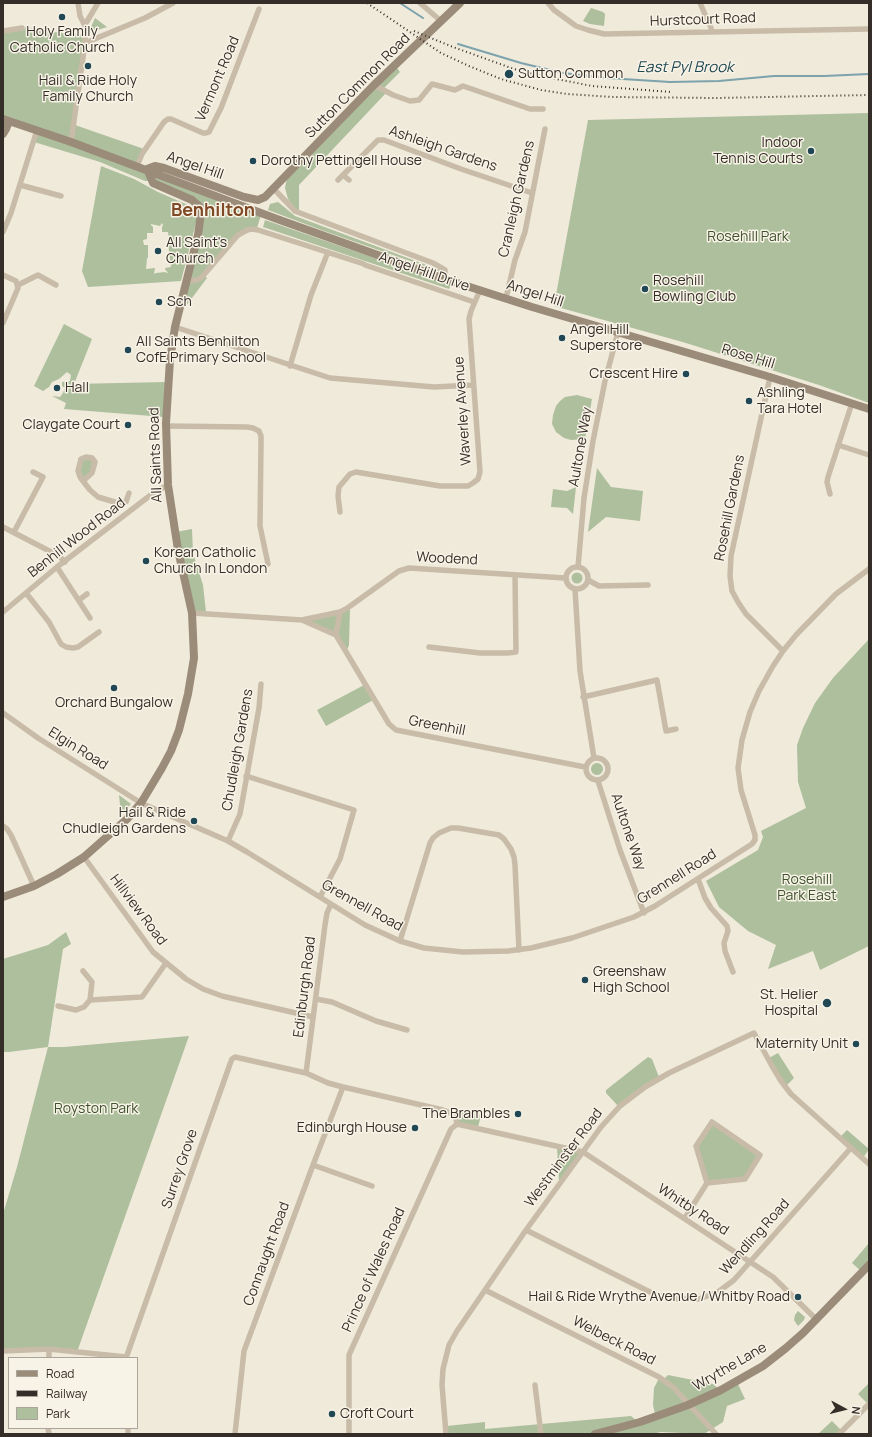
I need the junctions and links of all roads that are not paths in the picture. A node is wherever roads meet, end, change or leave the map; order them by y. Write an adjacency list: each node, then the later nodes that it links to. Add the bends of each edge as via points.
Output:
1 (78, 3): 10 (street)
2 (98, 3): 10 (street)
3 (173, 3): 15 (street, via 146,18)
4 (420, 3): 9 (street)
5 (460, 3): 9 (main road, Sutton Common Road)
6 (548, 3): 14 (street, Hurstcourt Road, via 576,26 604,34)
7 (700, 3): 14 (street)
8 (259, 9): 23 (street, Vermont Road, via 221,108 209,132 203,133 168,119 142,154)
9 (441, 21): 16 (main road, Sutton Common Road)
10 (85, 26): 15 (street)
11 (22, 28): 13 (street)
12 (869, 29): 14 (street, Hurstcourt Road)
13 (3, 31)
14 (712, 32)
15 (85, 43): 22 (street)
16 (374, 85): 17 (street, via 410,101 419,100 432,84 455,90 463,86 530,109); 29 (main road, Sutton Common Road)
17 (543, 109)
18 (6, 120): 20 (main road); 21 (main road)
19 (545, 129): 30 (street, Cranleigh Gardens)
20 (37, 130): 22 (main road); 28 (street)
21 (3, 134)
22 (71, 142): 23 (main road)
23 (137, 166): 24 (main road)
24 (147, 170): 29 (main road, Angel Hill, via 155,166 164,168 252,199 262,199); 35 (main road, Angel Hill, via 290,224); 36 (main road, All Saints Road, via 153,182 192,200 200,207 200,226)
25 (343, 175): 26 (street, Ashleigh Gardens); 27 (street); 30 (street, Ashleigh Gardens, via 378,140 384,140)
26 (338, 180)
27 (349, 180)
28 (20, 185): 31 (street); 32 (street)
29 (274, 188): 35 (street, via 295,211 433,263 446,270)
30 (532, 193): 40 (street, Cranleigh Gardens, via 525,232)
31 (61, 196)
32 (3, 232)
33 (328, 252): 36 (street, Angel Hill Drive, via 258,230 247,230 238,235 202,277); 41 (street, Angel Hill Drive); 45 (street, via 311,295)
34 (3, 275): 37 (street, via 16,281)
35 (445, 278): 39 (main road, Angel Hill)
36 (187, 281): 43 (main road, All Saints Road)
37 (18, 285): 38 (street, via 38,275); 42 (street, via 18,291)
38 (56, 285)
39 (480, 290): 40 (main road, Angel Hill); 41 (street, Waverley Avenue)
40 (506, 298): 44 (main road, Angel Hill)
41 (474, 302): 47 (street, Waverley Avenue, via 469,319)
42 (3, 323)
43 (175, 327): 45 (street); 50 (main road, All Saints Road)
44 (618, 332): 46 (main road, Rose Hill); 65 (street, Aultone Way, via 604,381 593,441 584,498)
45 (290, 366): 47 (street, via 330,378 434,387)
46 (770, 377): 48 (main road, Rose Hill); 84 (street, Rosehill Gardens, via 731,556 730,576 732,591 746,614)
47 (473, 385): 60 (street, Waverley Avenue, via 480,472 478,479 468,486 440,486 356,472 350,474 339,487)
48 (852, 403): 49 (main road, Rose Hill); 51 (street)
49 (869, 409)
50 (166, 426): 55 (main road, All Saints Road); 64 (street, via 247,427 259,431 260,526)
51 (838, 445): 52 (street); 57 (street, via 827,482)
52 (869, 454)
53 (33, 472): 62 (street, via 43,477)
54 (83, 481): 58 (street, via 98,497 118,504)
55 (168, 485): 59 (street, Benhill Wood Road); 78 (main road, All Saints Road, via 178,550)
56 (129, 493): 58 (street)
57 (830, 494)
58 (126, 502): 59 (street)
59 (132, 509): 63 (street, Benhill Wood Road)
60 (340, 512)
61 (3, 527): 62 (street)
62 (14, 532): 63 (street, via 59,556)
63 (65, 562): 66 (street, Benhill Wood Road)
64 (268, 564)
65 (578, 567): 69 (street, via 570,568); 70 (street, via 587,573)
66 (57, 568): 73 (street, Benhill Wood Road); 75 (street)
67 (869, 569): 84 (street, via 836,594 807,621)
68 (515, 575): 69 (street, Woodend); 77 (street, Woodend, via 404,569); 83 (street, via 516,652 480,653)
69 (565, 578): 72 (street, via 568,585)
70 (588, 580): 71 (street, via 599,586); 72 (street, via 584,587)
71 (648, 586)
72 (575, 589): 86 (street)
73 (26, 593): 76 (street, Benhill Wood Road); 81 (street, via 49,622 61,644 66,647 78,647)
74 (87, 594): 75 (street)
75 (78, 600): 79 (street)
76 (3, 612)
77 (340, 612): 80 (street, Woodend); 82 (street)
78 (192, 613): 80 (street, Woodend); 93 (main road, All Saints Road, via 194,658 184,713 171,751)
79 (90, 618)
80 (302, 620): 82 (street, Woodend)
81 (100, 632)
82 (336, 634): 90 (street, Greenhill, via 389,724 396,730)
83 (428, 647)
84 (783, 651): 97 (street, Grennell Road, via 759,691 742,740 738,768 741,790 755,837 752,844)
85 (262, 684): 91 (street, Chudleigh Gardens)
86 (583, 696): 88 (street, via 657,680 666,731); 89 (street)
87 (3, 713): 93 (street, Elgin Road)
88 (676, 729)
89 (594, 758): 90 (street, via 588,761); 92 (street, Aultone Way, via 602,759 608,767 605,777)
90 (586, 767): 92 (street, Aultone Way, via 588,777)
91 (246, 776): 95 (street, Chudleigh Gardens, via 240,814); 100 (street, via 354,810 340,859)
92 (598, 781): 102 (street, Aultone Way)
93 (141, 803): 95 (street, Grennell Road); 96 (main road, All Saints Road)
94 (3, 826): 98 (street, via 11,835)
95 (228, 842): 100 (street, Grennell Road)
96 (84, 857): 98 (main road, All Saints Road); 105 (street, Hillview Road, via 153,952)
97 (698, 878): 102 (street, Grennell Road); 107 (street, via 710,908 728,926 724,943)
98 (34, 886): 99 (main road, All Saints Road)
99 (3, 897)
100 (320, 897): 101 (street, Grennell Road)
101 (331, 904): 103 (street, Grennell Road, via 365,925); 108 (street, Edinburgh Road, via 326,919)
102 (644, 913): 104 (street, Grennell Road, via 572,938)
103 (400, 941): 104 (street, Grennell Road, via 424,948 463,952); 104 (street, via 430,843 439,833 458,828 499,835 511,848 515,865)
104 (518, 950)
105 (166, 963): 109 (street, via 142,997); 111 (street, Hillview Road, via 192,982 222,996)
106 (83, 971): 109 (street, via 92,982)
107 (733, 972)
108 (316, 999): 111 (street, Edinburgh Road); 112 (street, via 332,1002 376,1021)
109 (90, 1000): 110 (street, via 84,1007 76,1010)
110 (58, 1006)
111 (313, 1017): 113 (street, Edinburgh Road)
112 (407, 1030)
113 (306, 1073): 114 (street); 131 (street, Surrey Grove, via 235,1057 232,1059)
114 (343, 1087): 115 (street, via 444,1110 455,1115); 119 (street, Connaught Road)
115 (457, 1124): 117 (street, Whitby Road); 136 (street, Prince of Wales Road, via 452,1129 349,1355)
116 (850, 1149): 117 (street, Westminster Road, via 791,1094 774,1071 754,1033 668,1073 633,1095 609,1117); 118 (street, Westminster Road); 124 (street, Wendling Road)
117 (582, 1152): 122 (street, Whitby Road); 123 (street, Westminster Road)
118 (869, 1164)
119 (313, 1165): 121 (street); 135 (street, Connaught Road, via 244,1351)
120 (707, 1183): 120 (street, via 696,1146 712,1122 760,1155 745,1178); 122 (street)
121 (372, 1186)
122 (685, 1218): 124 (street, Whitby Road)
123 (526, 1230): 124 (street, Wendling Road, via 654,1294 673,1299 699,1299 718,1292 734,1280); 126 (street, Westminster Road)
124 (750, 1262): 127 (street, Whitby Road, via 773,1277)
125 (869, 1265): 127 (main road, Wrythe Lane)
126 (485, 1290): 134 (street, Welbeck Road, via 659,1377 674,1388); 137 (street, Westminster Road, via 457,1331 445,1356 442,1385)
127 (816, 1320): 134 (main road, Wrythe Lane, via 763,1366)
128 (49, 1349): 129 (street); 130 (street); 131 (street)
129 (3, 1351)
130 (49, 1357)
131 (126, 1357)
132 (535, 1384): 138 (street)
133 (869, 1404): 141 (street)
134 (688, 1405): 139 (main road, Wrythe Lane); 140 (street, Welbeck Road)
135 (235, 1434)
136 (349, 1434)
137 (446, 1434)
138 (541, 1434)
139 (595, 1434)
140 (716, 1434)
141 (839, 1434)

